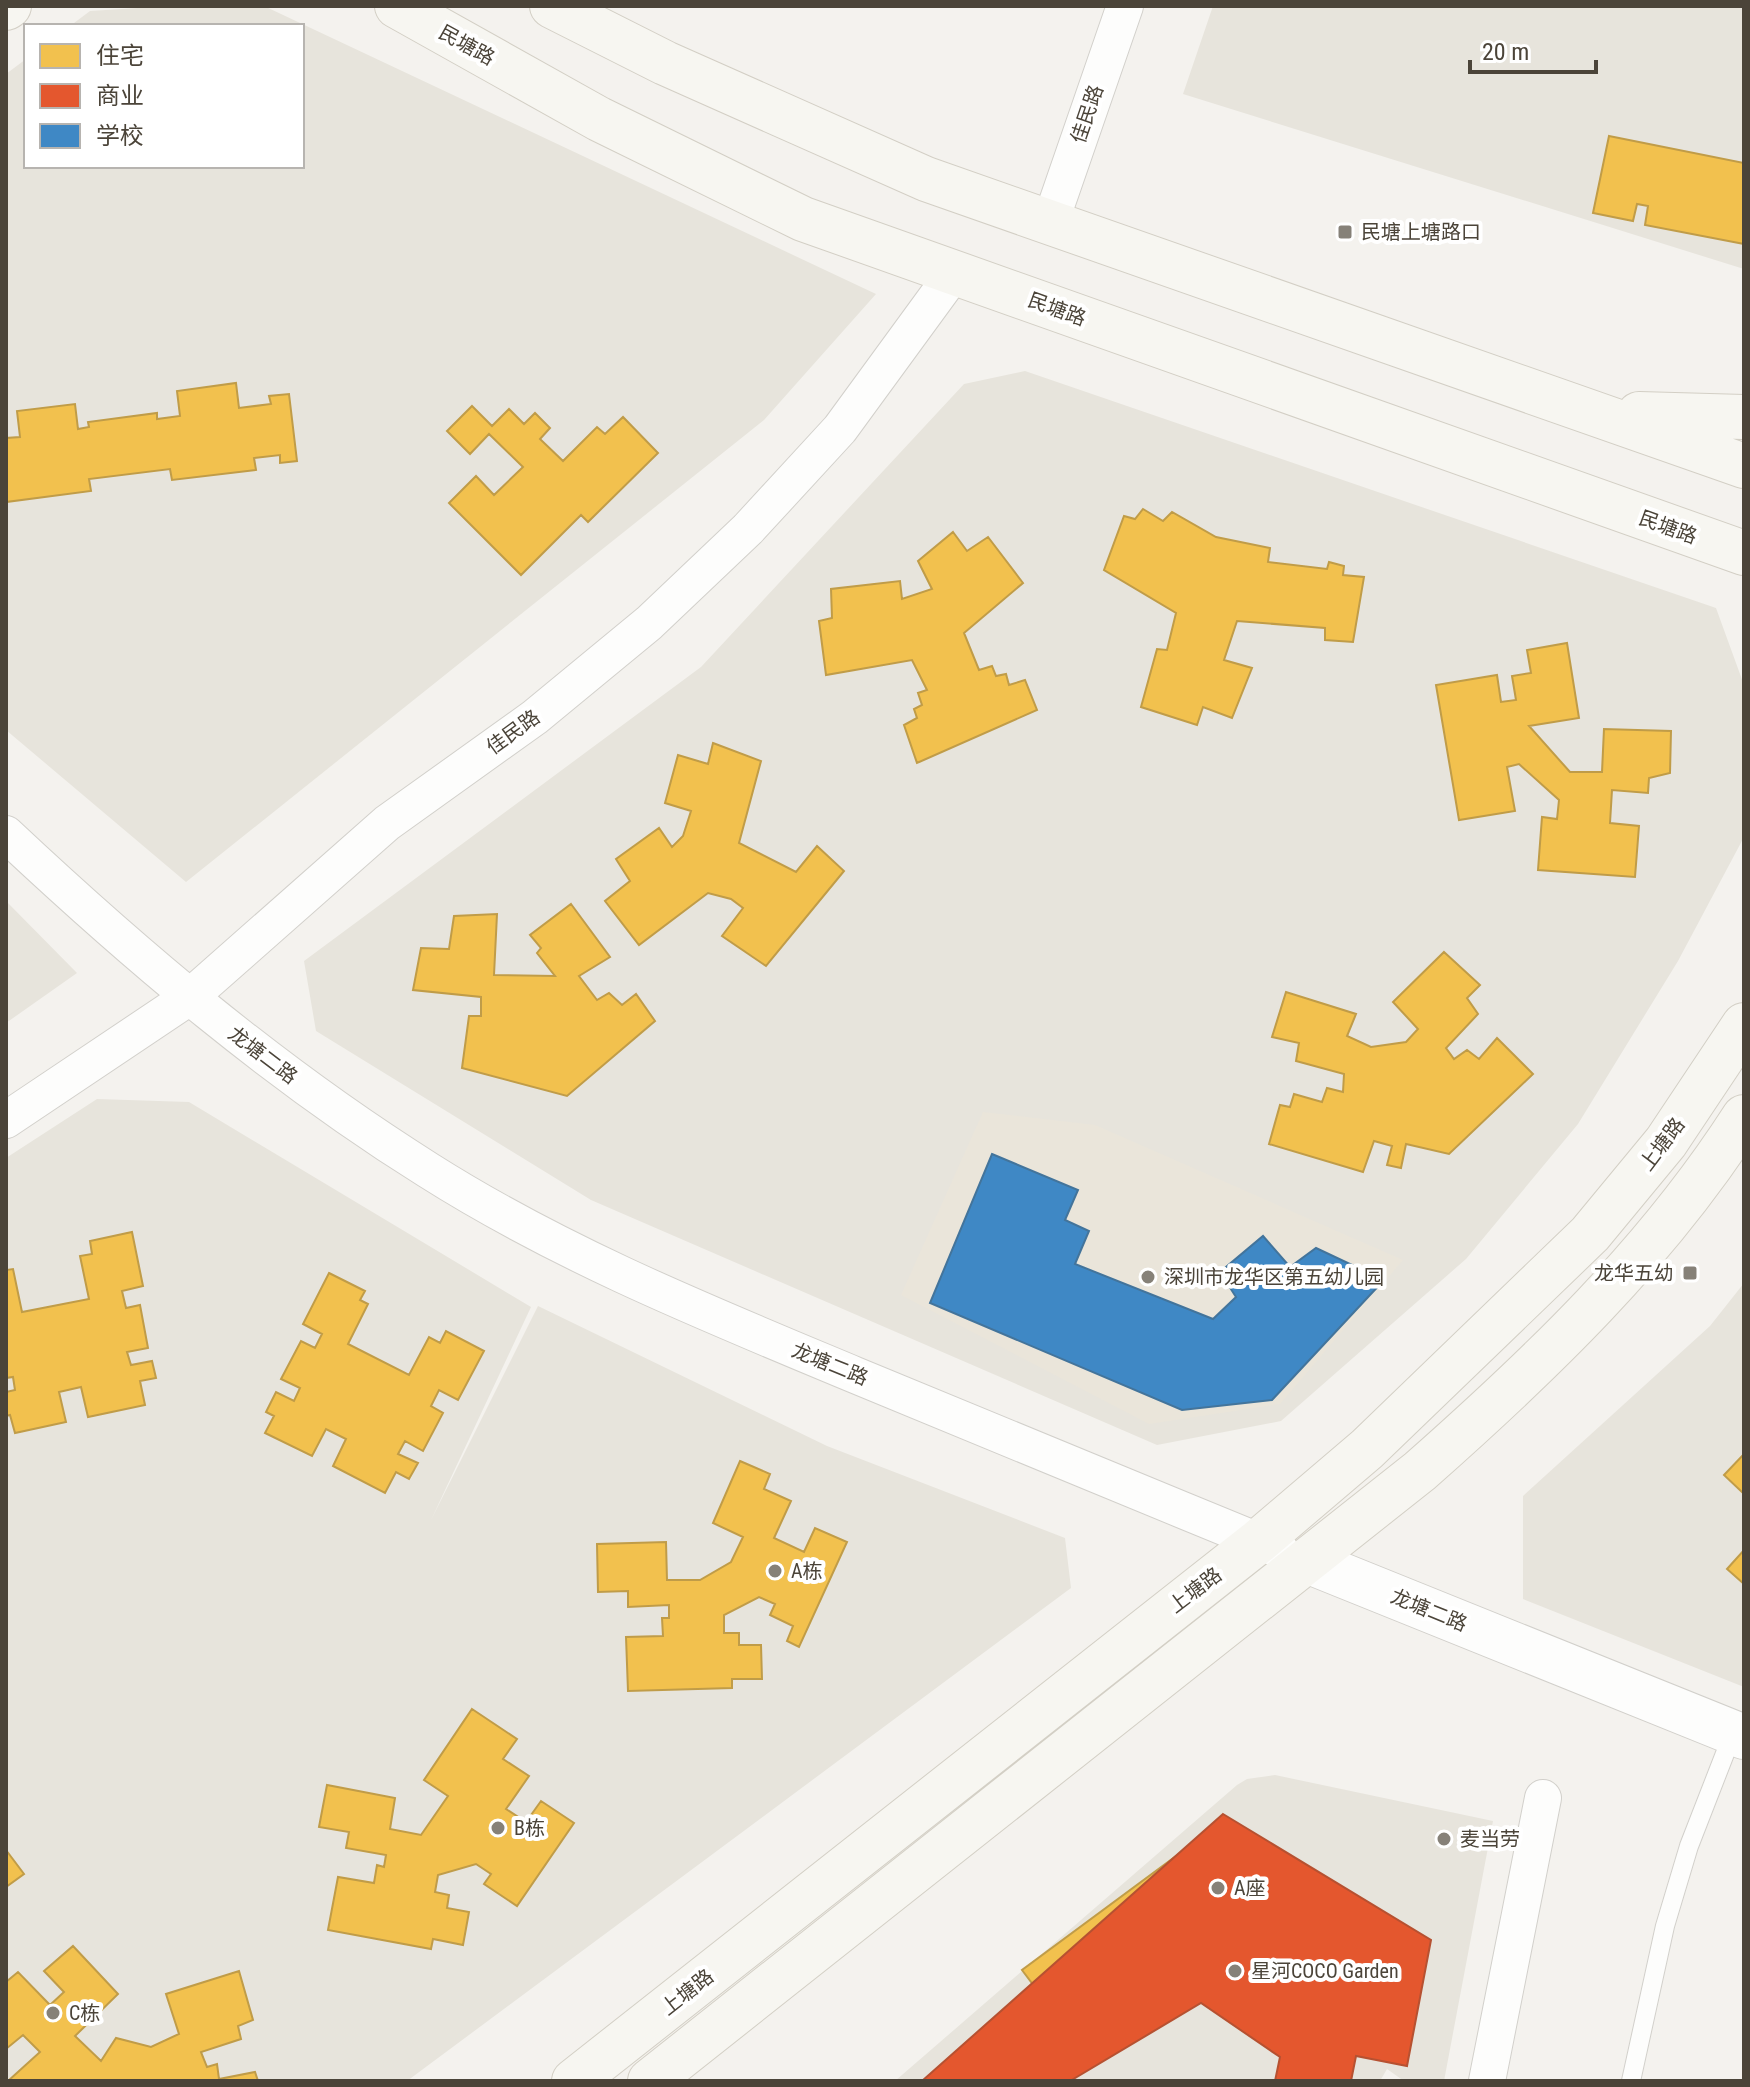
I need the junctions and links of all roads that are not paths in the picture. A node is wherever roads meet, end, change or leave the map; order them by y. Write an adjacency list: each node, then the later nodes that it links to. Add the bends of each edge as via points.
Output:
1 (397, 6): 5 (main road, 民塘路, via 599,119 803,219)
2 (552, 6): 4 (main road, via 665,63 926,179)
3 (1125, 6): 4 (street, 佳民路)
4 (1050, 223): 6 (main road)
5 (954, 273): 9 (main road, 民塘路); 13 (street, 佳民路, via 840,429 748,529 660,613 535,717 387,823)
6 (1584, 409): 7 (main road); 8 (main road)
7 (1744, 417)
8 (1744, 466)
9 (1691, 535): 10 (main road, 民塘路); 11 (main road)
10 (1744, 553)
11 (1744, 575)
12 (6, 834): 13 (street, 龙塘二路)
13 (191, 996): 16 (street, 佳民路); 17 (street, 龙塘二路, via 326,1103 526,1227 632,1280)
14 (1744, 1025): 17 (main road, 上塘路, via 1666,1142 1590,1234 1367,1449)
15 (1744, 1117): 18 (main road, via 1709,1172 1622,1280 1525,1379)
16 (6, 1120)
17 (1259, 1541): 18 (street, 龙塘二路); 21 (main road, 上塘路)
18 (1307, 1561): 19 (street, 龙塘二路); 22 (main road)
19 (1739, 1735): 24 (lane, via 1689,1846 1665,1926)
20 (1543, 1798): 23 (street)
21 (574, 2081)
22 (650, 2081)
23 (1487, 2081)
24 (1631, 2081)

